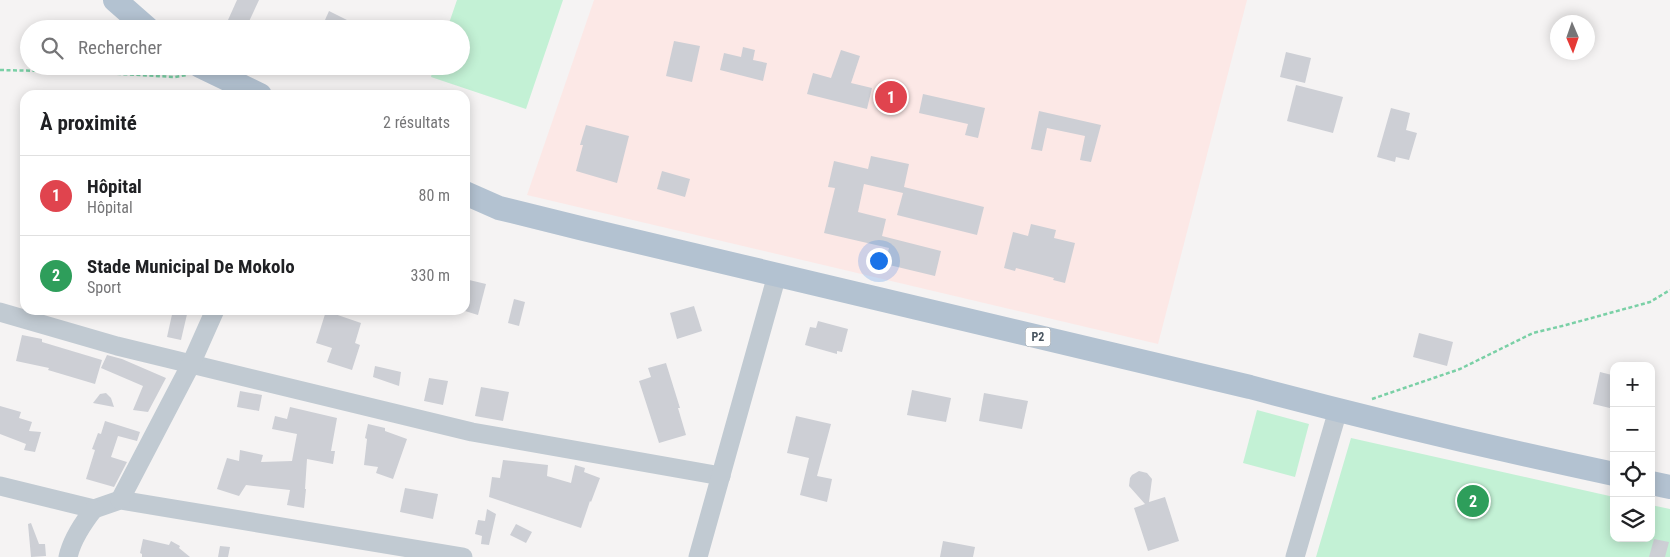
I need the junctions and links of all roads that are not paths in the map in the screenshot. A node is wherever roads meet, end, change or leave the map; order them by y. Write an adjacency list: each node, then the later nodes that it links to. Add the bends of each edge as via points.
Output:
1 (115, 0): 2 (main road)
2 (138, 20)
3 (217, 75): 4 (main road)
4 (249, 90)
5 (470, 195): 6 (main road, P2, via 508,210)
6 (777, 275): 10 (main road, P2); 12 (street)
7 (0, 312): 9 (street)
8 (213, 315): 9 (street)
9 (191, 364): 12 (street, via 472,432); 16 (street)
10 (1338, 410): 11 (main road, P2); 21 (street)
11 (1610, 473)
12 (721, 476): 20 (street)
13 (1655, 484): 15 (main road)
14 (0, 486): 17 (street)
15 (1670, 487)
16 (120, 500): 17 (street); 18 (street)
17 (94, 509): 19 (street, via 74,540)
18 (457, 556)
19 (68, 557)
20 (698, 557)
21 (1295, 557)

